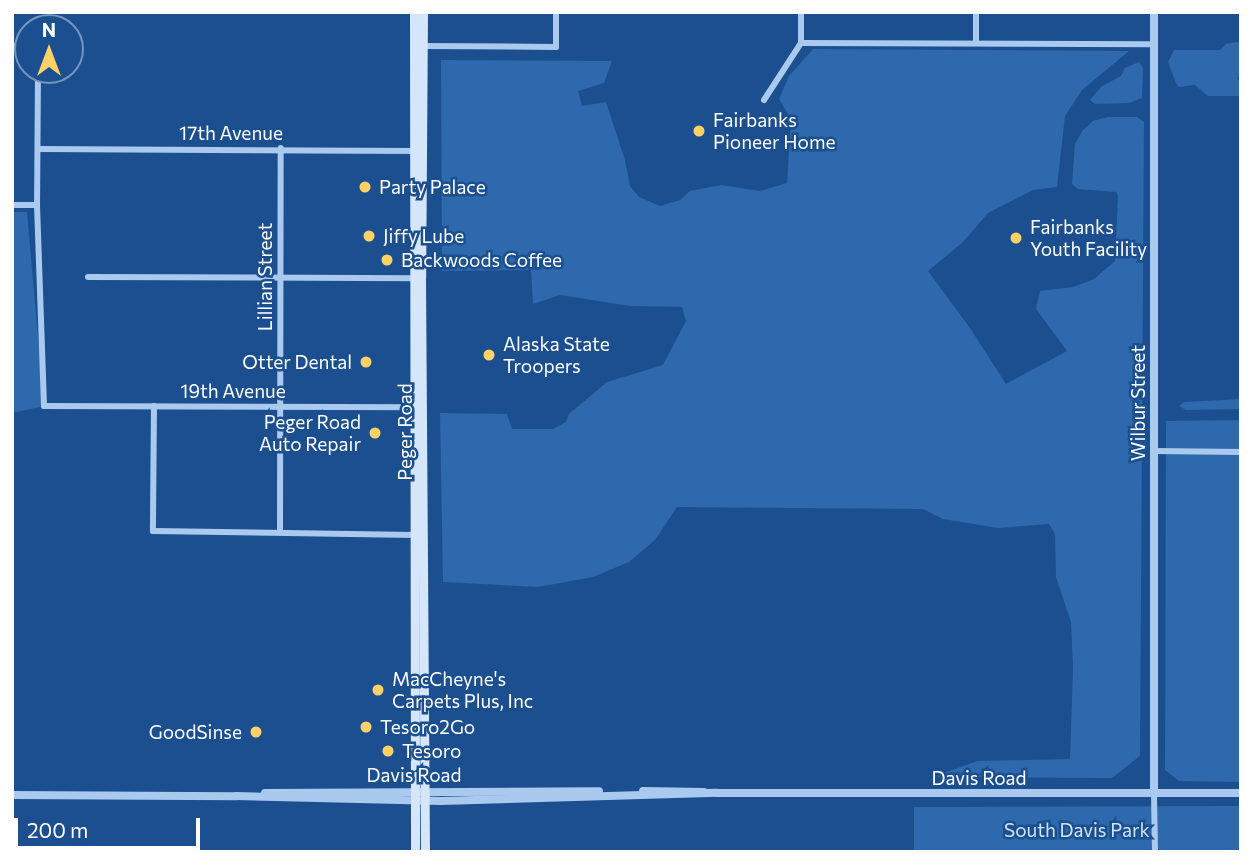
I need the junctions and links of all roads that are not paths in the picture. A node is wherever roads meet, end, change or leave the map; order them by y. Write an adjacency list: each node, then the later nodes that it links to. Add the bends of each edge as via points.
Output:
1 (414, 12): 10 (main road, Peger Road)
2 (423, 12): 10 (main road, Peger Road)
3 (556, 12): 10 (street, via 556,47)
4 (801, 12): 7 (street)
5 (976, 12): 8 (street)
6 (1154, 12): 9 (street, Wilbur Street)
7 (801, 43): 8 (street); 12 (street)
8 (976, 43): 9 (street)
9 (1153, 44): 24 (street, Wilbur Street)
10 (419, 46): 15 (main road, Peger Road)
11 (38, 84): 14 (street)
12 (764, 100)
13 (281, 148): 14 (street, 17th Avenue); 15 (street, 17th Avenue); 18 (street, Lillian Street)
14 (39, 149): 17 (street)
15 (419, 151): 20 (main road, Peger Road)
16 (12, 205): 17 (street)
17 (37, 205): 21 (street, 19th Avenue, via 44,406)
18 (280, 276): 19 (street); 20 (street); 22 (street, Lillian Street)
19 (88, 277)
20 (417, 278): 23 (main road, Peger Road)
21 (154, 406): 22 (street, 19th Avenue); 26 (street, via 153,531)
22 (281, 406): 23 (street, 19th Avenue); 26 (street, Lillian Street)
23 (418, 407): 27 (main road, Peger Road)
24 (1153, 451): 25 (street); 29 (street, Wilbur Street)
25 (1241, 452)
26 (280, 532): 27 (street)
27 (419, 535): 31 (main road, Peger Road)
28 (1241, 793): 29 (street, Davis Road)
29 (1154, 794): 31 (street, Davis Road); 34 (street)
30 (12, 795): 31 (street, Davis Road, via 236,796 277,792)
31 (420, 796): 32 (main road, Peger Road); 33 (main road, Peger Road)
32 (415, 852)
33 (425, 852)
34 (1155, 852)

